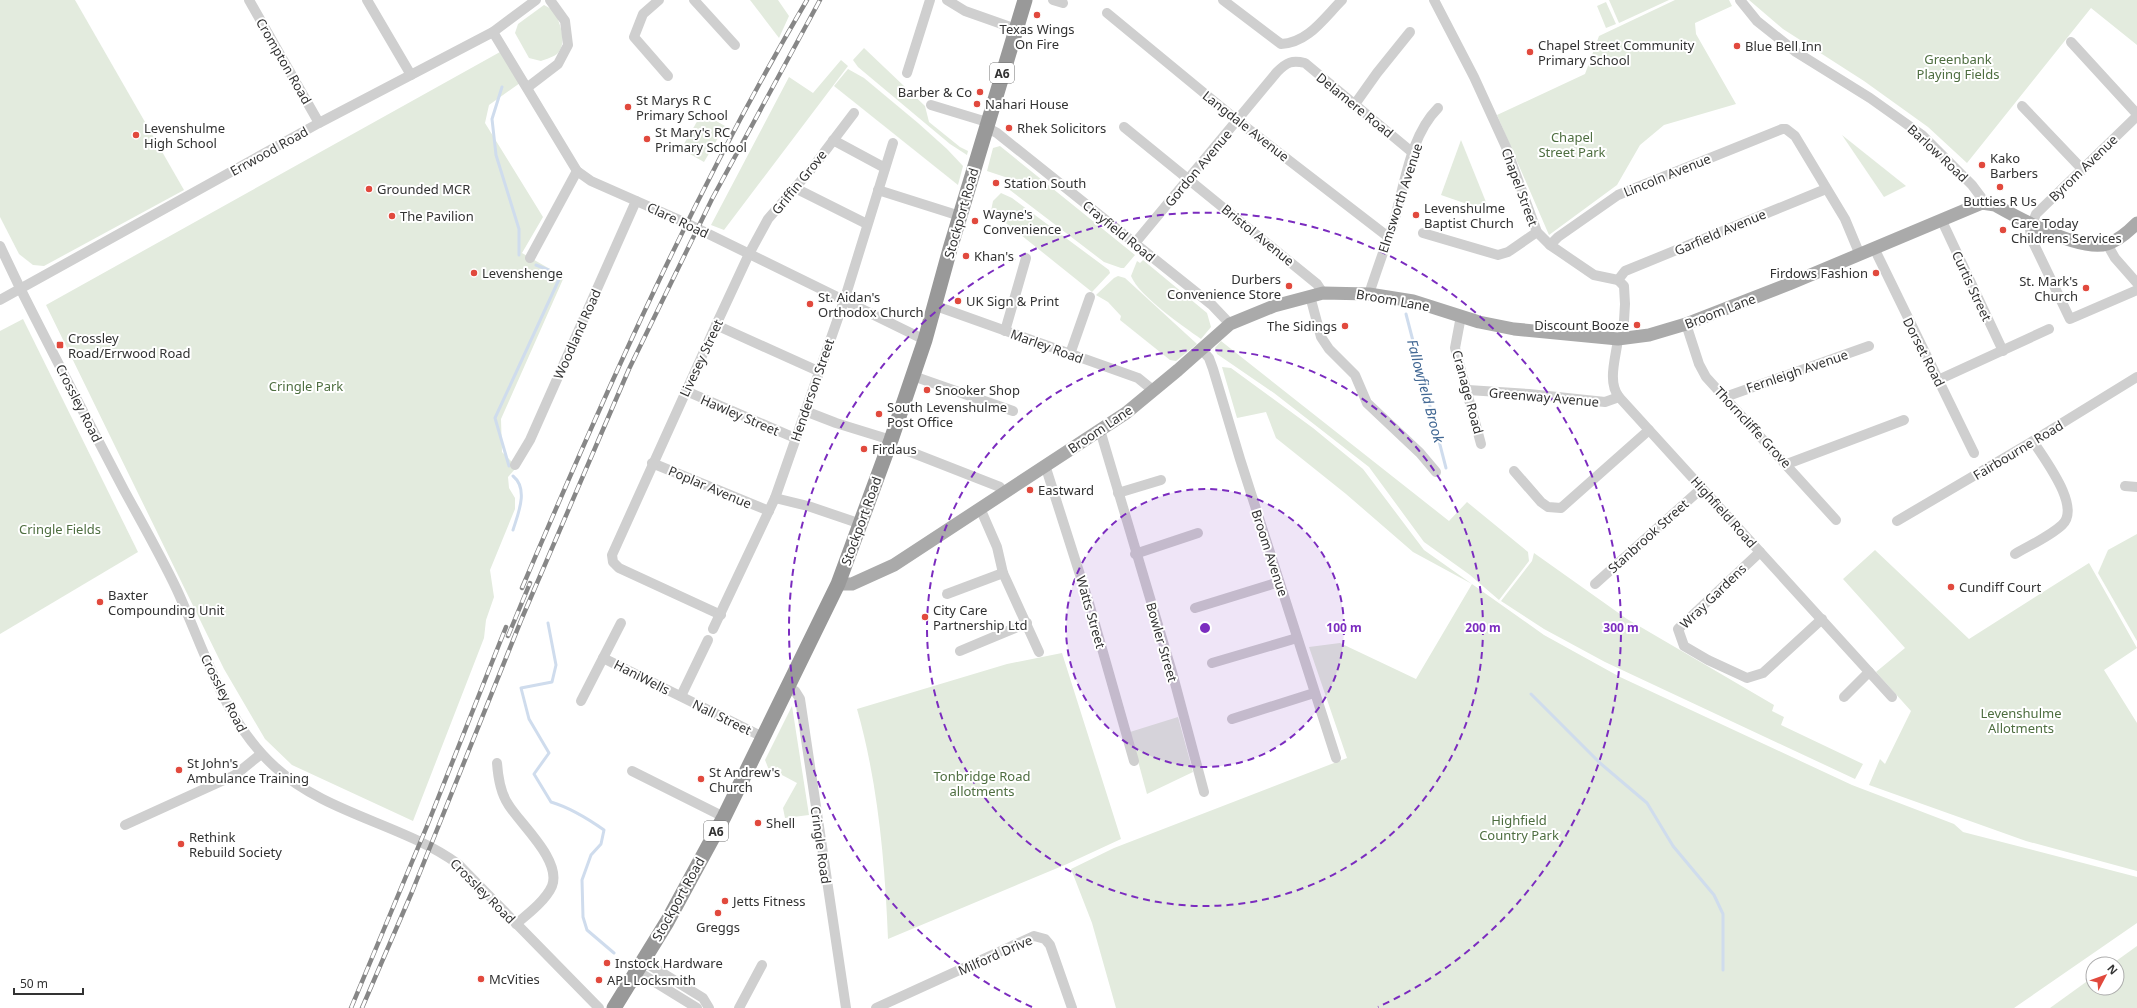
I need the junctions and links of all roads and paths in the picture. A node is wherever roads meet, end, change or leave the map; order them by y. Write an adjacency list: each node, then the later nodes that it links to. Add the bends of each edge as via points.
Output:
1 (249, 0): 34 (street, Crompton Road)
2 (367, 0): 24 (street)
3 (536, 0): 18 (street, Errwood Road)
4 (550, 0): 26 (street, via 565,21 568,45 558,64)
5 (659, 0): 25 (street, via 643,14 634,37)
6 (694, 0): 21 (street)
7 (930, 0): 23 (street)
8 (947, 0): 17 (street, via 964,11)
9 (1024, 0): 17 (highway, Stockport Road / A6)
10 (1053, 0): 15 (street)
11 (1223, 0): 12 (street, via 1281,44 1292,44 1307,36)
12 (1342, 0)
13 (1434, 0): 54 (street, Chapel Street, via 1474,77 1506,148)
14 (1740, 0): 48 (street, Barlow Road, via 1757,21 1796,52 1870,98 1922,135 1972,184)
15 (1063, 3)
16 (1107, 13): 33 (street, Langdale Avenue)
17 (1016, 29): 35 (highway, Stockport Road / A6)
18 (493, 32): 24 (street, Errwood Road); 26 (street, Clare Road)
19 (1410, 32): 27 (street)
20 (2071, 42): 32 (street)
21 (735, 45)
22 (1295, 60): 27 (street, Delamere Road, via 1305,63); 33 (street, Gordon Avenue, via 1277,72)
23 (907, 73)
24 (411, 75): 34 (street, Errwood Road)
25 (668, 76)
26 (528, 87): 42 (street, Clare Road)
27 (1355, 104): 39 (street, Delamere Road)
28 (931, 105): 35 (street, Crayfield Road)
29 (2022, 106): 41 (street)
30 (1438, 108): 39 (street, Elmsworth Avenue, via 1428,118)
31 (854, 113): 37 (street, Griffin Grove)
32 (2137, 115): 41 (street, Byrom Avenue)
33 (1238, 121): 43 (street, Gordon Avenue); 56 (street, Langdale Avenue)
34 (319, 123): 68 (street, Errwood Road)
35 (986, 125): 49 (highway, Stockport Road / A6); 57 (street, Crayfield Road)
36 (1124, 127): 43 (street, Bristol Avenue)
37 (833, 140): 40 (street); 44 (street, Griffin Grove)
38 (893, 143): 40 (street, Henderson Street)
39 (1413, 153): 56 (street, Elmsworth Avenue)
40 (885, 168): 46 (street, Henderson Street)
41 (2082, 170): 53 (street, Byrom Avenue, via 2036,214)
42 (577, 171): 47 (street, Clare Road, via 591,181); 64 (street)
43 (1189, 179): 57 (street, Gordon Avenue); 70 (street, Bristol Avenue, via 1317,284)
44 (796, 188): 52 (street); 62 (street, Griffin Grove, via 768,220)
45 (1826, 189): 59 (street, Lincoln Avenue, via 1795,136 1786,130 1777,130 1618,195); 63 (street, via 1845,219); 66 (street, Garfield Avenue, via 1625,271)
46 (878, 190): 49 (street); 52 (street, Henderson Street)
47 (636, 201): 62 (street, Clare Road); 114 (street, Woodland Road, via 530,440)
48 (1982, 203): 50 (main road, Broom Lane); 53 (main road, via 1995,206)
49 (960, 216): 76 (highway, Stockport Road / A6)
50 (1942, 221): 61 (main road, Broom Lane); 86 (street, Curtis Street)
51 (2137, 223): 58 (main road, via 2128,232)
52 (867, 224): 75 (street, Henderson Street)
53 (2032, 224): 58 (main road, via 2080,244); 69 (street, via 2031,238 2070,319)
54 (1537, 232): 55 (street, via 1508,252 1498,255); 59 (street, Chapel Street)
55 (1423, 233)
56 (1388, 236): 71 (street, Elmsworth Avenue)
57 (1135, 243): 80 (street, Crayfield Road, via 1212,305)
58 (2107, 244): 67 (street, via 2114,258)
59 (1550, 245): 66 (street, Chapel Street, via 1591,279)
60 (0, 246): 68 (street, Crossley Road)
61 (1875, 250): 63 (main road, Broom Lane); 92 (street, Dorset Road)
62 (749, 254): 75 (street, Clare Road); 79 (street, Livesey Street)
63 (1860, 255): 78 (main road, Broom Lane)
64 (530, 258)
65 (1026, 258): 82 (street)
66 (1618, 280): 83 (street, via 1625,291)
67 (2137, 283)
68 (20, 288): 74 (street, Errwood Road); 159 (street, Crossley Road, via 176,590 229,708)
69 (2137, 290)
70 (1323, 293): 71 (main road, Broom Lane); 72 (main road, Broom Lane)
71 (1369, 294): 77 (main road, Broom Lane, via 1413,301)
72 (1310, 296): 80 (main road, Broom Lane, via 1274,306); 109 (street, via 1318,328 1325,343 1355,375 1367,403)
73 (1090, 297): 88 (street)
74 (0, 300)
75 (844, 301): 84 (street, Clare Road); 89 (street, Henderson Street)
76 (936, 306): 82 (street, Marley Road); 84 (highway, Stockport Road / A6)
77 (1461, 316): 83 (main road, Broom Lane, via 1496,327); 93 (street, Cranage Road, via 1455,348)
78 (1686, 324): 83 (main road, Broom Lane, via 1649,335); 97 (street, Thorncliffe Grove, via 1699,364 1706,377)
79 (716, 325): 89 (street); 94 (street, Livesey Street)
80 (1225, 328): 87 (main road, Broom Lane)
81 (2049, 329): 86 (street)
82 (1005, 331): 88 (street, Marley Road)
83 (1620, 339): 96 (street, Highfield Road, via 1613,383 1614,391)
84 (925, 340): 90 (highway, Stockport Road / A6)
85 (1869, 346): 97 (street, Fernleigh Avenue)
86 (2003, 351): 92 (street)
87 (1199, 352): 95 (main road, Broom Lane); 134 (street, Broom Avenue, via 1211,362)
88 (1070, 354): 95 (street, Marley Road, via 1138,378)
89 (818, 371): 98 (street, Henderson Street)
90 (913, 376): 99 (street); 104 (highway, Stockport Road / A6)
91 (2137, 377): 105 (street, Fairbourne Road)
92 (1938, 380): 110 (street, Dorset Road)
93 (1468, 390): 96 (street, Greenway Avenue, via 1605,402); 107 (street, Cranage Road)
94 (686, 391): 103 (street, Hawley Street); 111 (street, Livesey Street)
95 (1154, 391): 101 (main road, Broom Lane)
96 (1619, 397): 102 (street, Highfield Road)
97 (1725, 397): 112 (street, Thorncliffe Grove)
98 (805, 411): 103 (street, Henderson Street); 104 (street)
99 (1013, 411)
100 (1904, 420): 112 (street)
101 (1100, 430): 113 (main road, Broom Lane); 122 (street, Bowler Street)
102 (1649, 430): 115 (street, via 1561,508 1548,507 1526,479); 120 (street, Highfield Road)
103 (795, 438): 123 (street, Henderson Street)
104 (892, 440): 128 (highway, Stockport Road / A6)
105 (2033, 441): 127 (street, Fairbourne Road); 132 (street, via 2065,494 2069,507 2063,524)
106 (1425, 443): 109 (street)
107 (1481, 444)
108 (908, 451): 121 (street, via 1000,487)
109 (1420, 453): 116 (street)
110 (1974, 453)
111 (652, 463): 125 (street, Poplar Avenue); 139 (street, Livesey Street, via 612,555 613,562 619,568)
112 (1787, 464): 126 (street, Thorncliffe Grove)
113 (1045, 465): 121 (main road, Broom Lane); 161 (street, Watts Street, via 1089,603)
114 (515, 466)
115 (1514, 471)
116 (1436, 472)
117 (1161, 480): 122 (street)
118 (2125, 486): 119 (street)
119 (2137, 486)
120 (1702, 488): 130 (street, Highfield Road); 136 (street, Stanbrook Street)
121 (1004, 492): 124 (main road, Broom Lane)
122 (1118, 493): 131 (street, Bowler Street)
123 (775, 498): 125 (street, Henderson Street); 128 (street)
124 (980, 508): 133 (street, via 997,547); 135 (main road, Broom Lane, via 884,572 852,584)
125 (769, 511): 139 (street, Henderson Street)
126 (1836, 520)
127 (1897, 521)
128 (861, 524): 135 (highway, Stockport Road / A6)
129 (1198, 533): 131 (street)
130 (1760, 552): 140 (street, Highfield Road); 140 (street, Wray Gardens, via 1678,629 1684,646 1747,678 1763,673)
131 (1136, 554): 164 (street, Bowler Street, via 1172,672)
132 (2015, 554)
133 (1003, 573): 137 (street); 142 (street)
134 (1279, 582): 138 (street); 144 (street, Broom Avenue)
135 (838, 584): 151 (highway, Stockport Road / A6)
136 (1595, 584)
137 (947, 594)
138 (1195, 608)
139 (721, 615): 143 (street, Henderson Street)
140 (1822, 620): 150 (street, Highfield Road)
141 (621, 623): 148 (street)
142 (1027, 624): 146 (street); 147 (street)
143 (713, 630)
144 (1297, 638): 149 (street); 152 (street, Broom Avenue)
145 (708, 640): 153 (street)
146 (960, 651)
147 (1039, 652)
148 (603, 658): 153 (street, HaniWells); 156 (street)
149 (1212, 663)
150 (1869, 672): 154 (street); 155 (street, Highfield Road)
151 (788, 687): 158 (highway, Stockport Road / A6); 175 (street, Cringle Road, via 795,691 800,699)
152 (1314, 693): 157 (street); 160 (street, Broom Avenue)
153 (681, 696): 158 (street, Nall Street)
154 (1844, 697)
155 (1892, 697)
156 (581, 701)
157 (1232, 720)
158 (763, 737): 165 (highway, Stockport Road / A6)
159 (261, 754): 166 (street, via 236,775); 167 (street, Crossley Road, via 298,785 446,855 474,879)
160 (1336, 758)
161 (1134, 761)
162 (496, 763): 167 (street, via 500,788 507,804 538,842 552,873 550,888)
163 (632, 770): 165 (street)
164 (1204, 792)
165 (724, 816): 169 (highway, Stockport Road / A6, via 667,922)
166 (125, 825)
167 (516, 924): 170 (street, Crossley Road)
168 (762, 965): 174 (street)
169 (640, 966): 171 (highway, Stockport Road / A6); 172 (street); 173 (street, via 703,998)
170 (599, 1008)
171 (614, 1008)
172 (697, 1008)
173 (709, 1008)
174 (739, 1008)
175 (846, 1008)
176 (876, 1008): 177 (street, Milford Drive, via 1034,936 1045,939 1050,945)
177 (1072, 1008)

